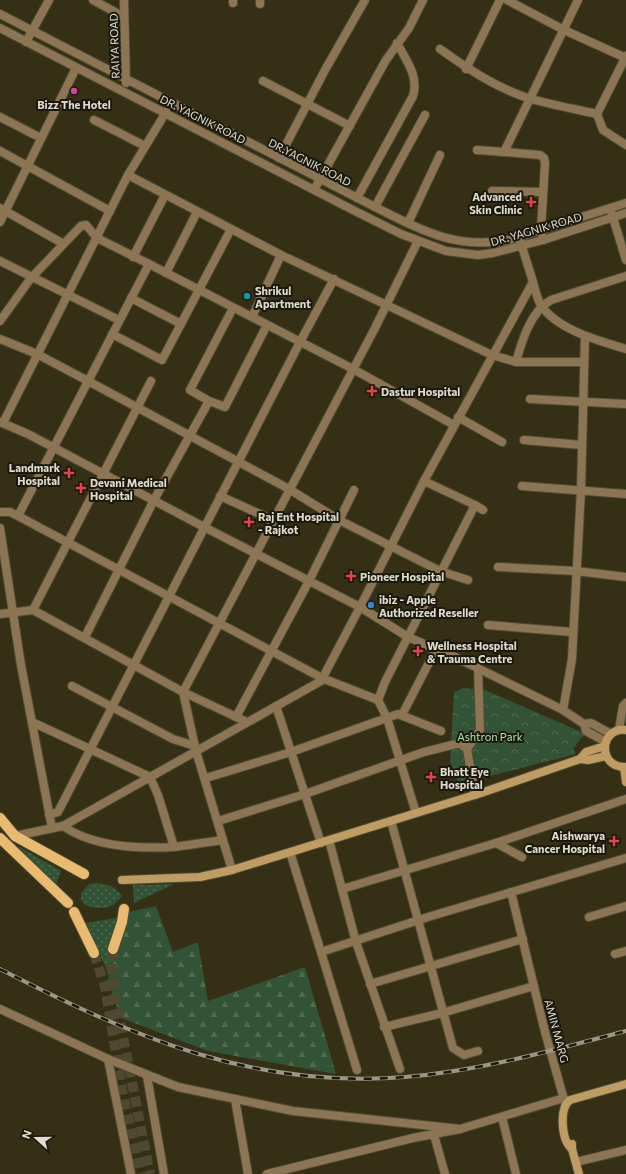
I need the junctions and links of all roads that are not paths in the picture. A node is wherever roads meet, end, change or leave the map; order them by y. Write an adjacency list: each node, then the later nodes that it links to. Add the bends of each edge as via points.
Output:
1 (49, 0): 13 (street)
2 (93, 0): 10 (street)
3 (124, 0): 10 (street, RAIYA ROAD)
4 (365, 0): 24 (street)
5 (423, 0): 15 (street, via 409,28)
6 (500, 0): 19 (street)
7 (507, 0): 12 (street)
8 (578, 0): 12 (street)
9 (0, 14): 13 (street, DR.YAGNIK ROAD)
10 (124, 17): 20 (street, RAIYA ROAD)
11 (0, 28): 14 (street, DR. YAGNIK ROAD)
12 (564, 30): 17 (street); 23 (street)
13 (32, 31): 14 (street); 20 (street, DR.YAGNIK ROAD)
14 (26, 42): 18 (street, DR. YAGNIK ROAD)
15 (397, 43): 30 (street); 46 (street, via 414,76 415,88)
16 (440, 50): 19 (street)
17 (626, 57): 26 (street)
18 (76, 68): 22 (street, DR. YAGNIK ROAD); 31 (street)
19 (466, 69): 23 (street)
20 (126, 79): 22 (street, RAIYA ROAD); 38 (street, DR.YAGNIK ROAD)
21 (263, 81): 24 (street)
22 (126, 92): 25 (street, DR. YAGNIK ROAD)
23 (530, 98): 26 (street); 36 (street)
24 (307, 103): 30 (street); 38 (street)
25 (166, 112): 33 (street); 42 (street, DR. YAGNIK ROAD)
26 (597, 114): 32 (street, via 602,130)
27 (425, 115): 48 (street)
28 (0, 117): 31 (street)
29 (94, 120): 33 (street)
30 (350, 126): 41 (street)
31 (42, 138): 39 (street)
32 (626, 145)
33 (145, 146): 40 (street)
34 (477, 150): 36 (street)
35 (0, 151): 39 (street)
36 (504, 152): 44 (street, via 540,155 544,158)
37 (440, 155): 56 (street)
38 (279, 158): 41 (street, DR.YAGNIK ROAD)
39 (28, 166): 50 (street); 51 (street)
40 (128, 175): 45 (street); 51 (street)
41 (320, 179): 42 (street); 46 (street, DR.YAGNIK ROAD)
42 (314, 190): 62 (street, DR. YAGNIK ROAD)
43 (492, 191): 44 (street)
44 (543, 192): 58 (street)
45 (165, 195): 52 (street); 66 (street)
46 (357, 198): 48 (street, DR.YAGNIK ROAD)
47 (626, 203): 49 (street, DR.YAGNIK ROAD)
48 (374, 207): 56 (street, DR.YAGNIK ROAD)
49 (610, 208): 54 (street); 58 (street, DR.YAGNIK ROAD)
50 (3, 210): 55 (street); 63 (street)
51 (110, 211): 60 (street)
52 (197, 212): 57 (street); 70 (street)
53 (626, 213): 54 (street, DR. YAGNIK ROAD)
54 (613, 218): 61 (street, DR. YAGNIK ROAD); 67 (street)
55 (0, 222)
56 (408, 224): 59 (street, DR.YAGNIK ROAD, via 436,235 471,244 493,243)
57 (231, 229): 65 (street); 75 (street)
58 (541, 230): 59 (street, DR.YAGNIK ROAD); 61 (street)
59 (519, 237): 64 (street)
60 (97, 238): 63 (street, via 86,225 81,226); 66 (street); 76 (street)
61 (543, 240): 64 (street, DR. YAGNIK ROAD)
62 (418, 241): 64 (street, DR. YAGNIK ROAD, via 446,251 478,255); 78 (street)
63 (62, 243): 72 (street)
64 (522, 246): 74 (street)
65 (281, 255): 73 (street); 81 (street)
66 (133, 257): 69 (street)
67 (626, 260)
68 (0, 261): 72 (street)
69 (149, 264): 70 (street); 77 (street)
70 (166, 273): 75 (street)
71 (626, 276): 79 (street)
72 (31, 278): 76 (street); 82 (street)
73 (334, 279): 78 (street); 89 (street)
74 (533, 282): 79 (street); 92 (street)
75 (198, 290): 80 (street); 84 (street)
76 (69, 294): 83 (street); 91 (street)
77 (131, 298): 83 (street); 84 (street)
78 (385, 304): 92 (street); 95 (street)
79 (541, 305): 87 (street, via 557,320); 93 (street, via 524,338)
80 (233, 308): 81 (street); 99 (street, via 190,390)
81 (252, 317): 85 (street)
82 (0, 320)
83 (119, 320): 86 (street)
84 (181, 324): 86 (street, via 162,360)
85 (267, 325): 89 (street); 99 (street, via 225,407)
86 (112, 334): 96 (street)
87 (585, 336): 90 (street); 94 (street)
88 (0, 339): 91 (street)
89 (300, 342): 95 (street); 110 (street)
90 (626, 349)
91 (37, 354): 96 (street); 104 (street)
92 (492, 355): 93 (street); 103 (street)
93 (516, 362): 94 (street)
94 (583, 362): 100 (street)
95 (353, 369): 103 (street); 114 (street)
96 (88, 381): 102 (street); 109 (street)
97 (152, 381): 102 (street)
98 (530, 399): 100 (street)
99 (209, 401): 105 (street)
100 (583, 402): 101 (street); 108 (street)
101 (626, 404)
102 (137, 408): 105 (street); 111 (street)
103 (456, 421): 107 (street); 112 (street)
104 (1, 422): 109 (street)
105 (188, 436): 110 (street); 119 (street)
106 (524, 440): 108 (street)
107 (502, 442)
108 (582, 445): 116 (street)
109 (54, 448): 111 (street); 123 (street)
110 (238, 462): 114 (street); 118 (street)
111 (104, 474): 119 (street); 128 (street)
112 (424, 480): 120 (street); 129 (street)
113 (522, 486): 116 (street)
114 (289, 489): 124 (street); 125 (street)
115 (354, 490): 125 (street)
116 (581, 490): 117 (street); 134 (street)
117 (626, 494)
118 (220, 496): 124 (street); 126 (street)
119 (154, 500): 126 (street); 132 (street)
120 (474, 505): 121 (street); 133 (street)
121 (483, 510)
122 (0, 512): 123 (street, via 10,512)
123 (18, 516): 128 (street)
124 (273, 520): 130 (street)
125 (339, 520): 129 (street); 137 (street)
126 (204, 527): 130 (street); 138 (street)
127 (0, 531): 141 (street)
128 (69, 543): 132 (street); 140 (street)
129 (390, 545): 133 (street); 139 (street)
130 (256, 553): 137 (street); 143 (street)
131 (498, 567): 134 (street)
132 (120, 570): 138 (street); 146 (street)
133 (440, 571): 136 (street); 147 (street)
134 (576, 572): 135 (street); 145 (street)
135 (626, 577)
136 (468, 580)
137 (309, 581): 139 (street); 149 (street)
138 (168, 597): 143 (street); 150 (street)
139 (360, 607): 147 (street); 152 (street)
140 (33, 610): 141 (street); 146 (street)
141 (13, 613): 142 (street); 163 (street)
142 (0, 614)
143 (219, 624): 149 (street); 154 (street)
144 (488, 625): 145 (street)
145 (572, 632): 159 (street, via 572,659)
146 (85, 637): 150 (street)
147 (408, 637): 148 (street); 155 (street)
148 (436, 649): 151 (street); 160 (street)
149 (270, 652): 152 (street); 161 (street)
150 (134, 666): 154 (street); 158 (street)
151 (478, 668): 159 (street); 170 (street, via 480,730)
152 (322, 678): 155 (street); 157 (street, via 321,681)
153 (72, 686): 158 (street)
154 (182, 692): 161 (street); 169 (street)
155 (378, 700): 162 (street)
156 (626, 703): 167 (street)
157 (276, 706): 164 (street); 172 (street)
158 (112, 708): 169 (street); 171 (street)
159 (563, 710): 165 (street)
160 (402, 715): 162 (street); 166 (street)
161 (236, 717): 164 (street)
162 (387, 718): 172 (street); 175 (street)
163 (32, 722): 171 (street); 184 (street)
164 (246, 722): 169 (street)
165 (584, 724): 167 (street, via 591,723); 168 (street, via 586,731)
166 (441, 731)
167 (619, 731): 168 (main road)
168 (605, 744): 173 (main road); 174 (main road, via 586,752)
169 (196, 749): 177 (street); 178 (street)
170 (467, 749): 175 (street, via 456,744); 181 (street)
171 (90, 750): 177 (street); 184 (street, via 58,812)
172 (291, 752): 178 (street); 180 (street)
173 (606, 756): 174 (main road); 176 (main road, via 613,764)
174 (580, 759): 181 (main road)
175 (401, 760): 180 (street); 183 (street)
176 (625, 767): 179 (main road)
177 (150, 776): 188 (street); 196 (street)
178 (206, 778): 186 (street)
179 (626, 782)
180 (305, 794): 186 (street); 194 (street)
181 (476, 795): 183 (main road)
182 (626, 799): 195 (street)
183 (416, 813): 187 (main road)
184 (49, 815): 189 (street)
185 (0, 818): 190 (main road)
186 (218, 821): 191 (street)
187 (391, 821): 192 (main road); 201 (street)
188 (63, 826): 189 (street); 196 (street, via 77,835 126,847)
189 (52, 828): 190 (street)
190 (15, 836): 202 (main road)
191 (223, 840): 196 (street); 200 (street)
192 (329, 840): 194 (main road); 204 (street)
193 (2, 841): 206 (main road)
194 (321, 843): 197 (main road)
195 (496, 844): 198 (street); 201 (street)
196 (174, 847)
197 (290, 852): 200 (main road); 216 (street)
198 (522, 857)
199 (626, 858): 205 (street)
200 (232, 870): 203 (main road, via 200,877)
201 (404, 870): 204 (street); 211 (street)
202 (84, 874)
203 (122, 880)
204 (342, 889): 213 (street)
205 (511, 892): 211 (street); 212 (street, AMIN MARG)
206 (68, 903)
207 (626, 906): 210 (street)
208 (124, 909): 214 (main road)
209 (74, 912): 217 (main road)
210 (589, 916)
211 (418, 920): 213 (street); 219 (street)
212 (523, 939): 219 (street); 221 (street, AMIN MARG)
213 (356, 942): 216 (street); 220 (street)
214 (113, 949)
215 (626, 951): 218 (street)
216 (321, 952): 228 (street)
217 (94, 953)
218 (615, 954)
219 (430, 966): 220 (street); 223 (street)
220 (370, 984): 224 (street)
221 (534, 986): 223 (street); 232 (street, AMIN MARG)
222 (0, 1009): 226 (street)
223 (442, 1013): 224 (street); 225 (street, via 453,1048 464,1055)
224 (384, 1027): 227 (street)
225 (478, 1051)
226 (108, 1059): 229 (street); 238 (street)
227 (400, 1069)
228 (357, 1070)
229 (147, 1076): 231 (street, via 178,1087); 239 (street)
230 (626, 1084): 232 (main road)
231 (235, 1099): 234 (street, via 293,1111); 240 (street)
232 (565, 1101): 233 (street); 237 (main road, AMIN MARG, via 562,1119 568,1146 572,1149)
233 (502, 1117): 234 (street); 243 (street)
234 (460, 1129): 235 (street)
235 (434, 1135): 241 (street); 242 (street)
236 (626, 1150): 237 (street)
237 (576, 1162): 244 (main road)
238 (131, 1174)
239 (164, 1174)
240 (248, 1174)
241 (267, 1174)
242 (444, 1174)
243 (516, 1174)
244 (579, 1174)

